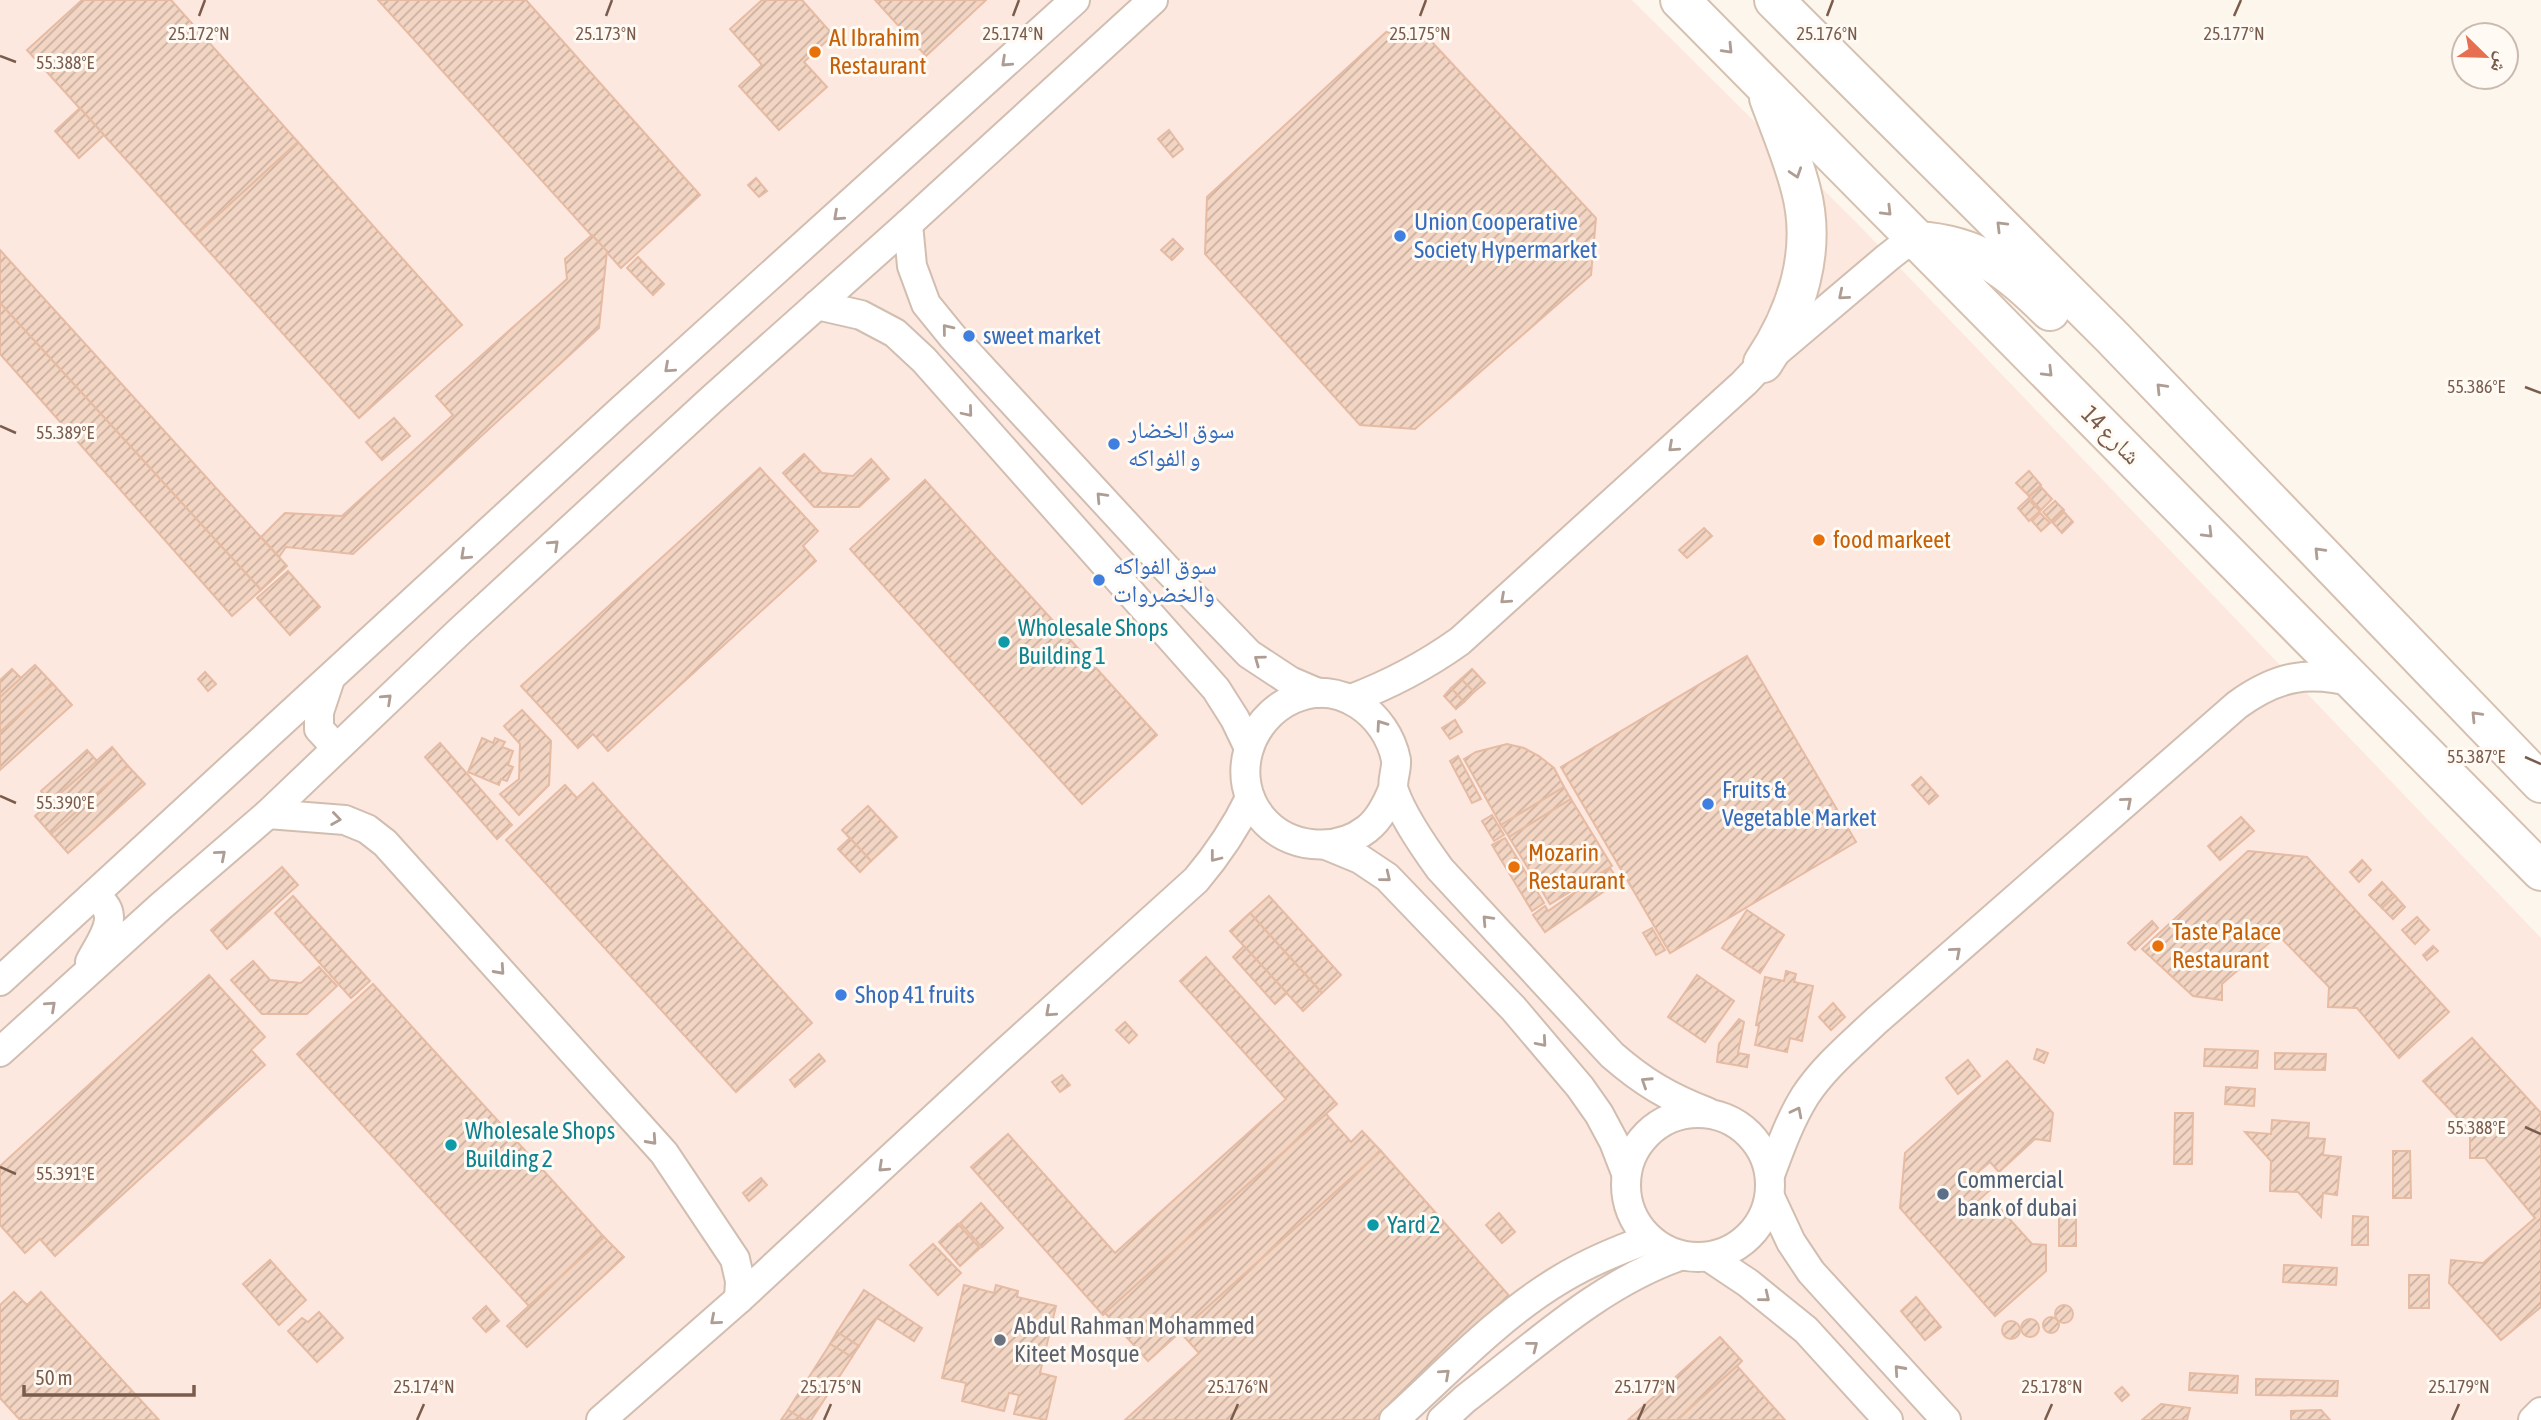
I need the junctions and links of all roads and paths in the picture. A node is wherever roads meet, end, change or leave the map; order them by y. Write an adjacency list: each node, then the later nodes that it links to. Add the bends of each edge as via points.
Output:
1 (1074, 0): 11 (street, one-way to 11)
2 (1153, 0): 6 (street)
3 (1680, 0): 5 (main road, شارع 14, one-way to 5)
4 (1774, 0): 9 (main road, one-way to 4)
5 (1764, 86): 7 (main road, شارع 14, one-way to 7); 10 (main road, one-way to 10, via 1801,192 1806,226 1798,293 1779,339)
6 (908, 224): 8 (street); 13 (street, one-way to 6, via 1290,681 1250,654 952,336 926,304 912,265)
7 (1917, 241): 9 (main road, via 1953,245 1986,258 2016,278 2069,326); 10 (street, one-way to 10, via 1887,258); 12 (main road, شارع 14, one-way to 12)
8 (817, 305): 15 (street, one-way to 8); 16 (street, one-way to 16, via 860,315 884,327 924,360 1216,689)
9 (2112, 337): 17 (main road, one-way to 9)
10 (1763, 363): 14 (street, one-way to 14, via 1460,641 1402,678)
11 (330, 680): 15 (street, via 319,712 319,729 331,742); 23 (street)
12 (2357, 683): 22 (main road, شارع 14); 29 (street, one-way to 12, via 1787,1133 1806,1096 1832,1063 2237,705 2258,690 2298,676 2332,676)
13 (1318, 693): 14 (street); 16 (street, via 1275,708)
14 (1352, 699): 18 (street, one-way to 14, via 1396,762 1389,736 1374,714)
15 (340, 744): 20 (street)
16 (1248, 746): 19 (street, via 1244,772)
17 (2541, 783)
18 (1393, 789): 21 (street, via 1384,811 1368,828 1348,840); 27 (street, one-way to 18, via 1640,1079 1612,1055 1440,869)
19 (1250, 798): 21 (street, via 1262,818 1280,834 1302,843); 33 (street, one-way to 33, via 1229,837 1196,880)
20 (268, 814): 24 (street, one-way to 20); 33 (street, one-way to 33, via 345,820 385,843 664,1153 735,1259)
21 (1326, 845): 28 (street, one-way to 28, via 1387,877 1513,1008 1599,1114)
22 (2541, 871)
23 (93, 896): 24 (street, via 107,907 109,925); 25 (street)
24 (82, 977): 26 (street, one-way to 24)
25 (0, 981)
26 (0, 1052)
27 (1707, 1112): 28 (street, via 1679,1114 1654,1126 1635,1147); 29 (street, via 1730,1119 1749,1133 1763,1152)
28 (1626, 1173): 30 (street, via 1626,1197 1633,1220)
29 (1770, 1186): 32 (street, via 1762,1218 1749,1237 1731,1250); 39 (street, one-way to 29, via 1811,1272 1791,1242)
30 (1649, 1239): 31 (street); 36 (street, one-way to 30, via 1532,1298 1589,1263)
31 (1680, 1256): 32 (street); 37 (street, one-way to 31, via 1618,1283)
32 (1709, 1257): 38 (street, one-way to 38, via 1806,1330)
33 (739, 1299): 35 (street, one-way to 35)
34 (2541, 1412): 40 (street)
35 (601, 1420)
36 (1394, 1420)
37 (1442, 1420)
38 (1888, 1420)
39 (1945, 1420)
40 (2533, 1420)

